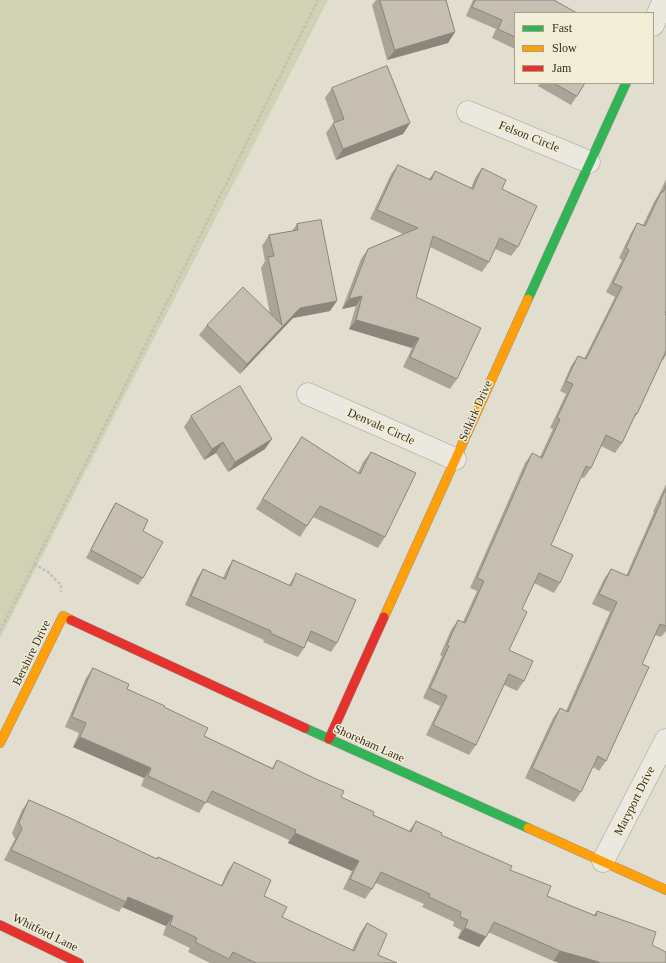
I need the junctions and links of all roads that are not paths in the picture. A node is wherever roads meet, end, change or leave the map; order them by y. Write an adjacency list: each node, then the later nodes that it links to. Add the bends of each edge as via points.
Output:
1 (664, 0): 2 (street)
2 (654, 22)
3 (626, 84): 5 (street, Selkirk Drive)
4 (468, 112): 5 (street, Felson Circle)
5 (589, 162): 7 (street, Selkirk Drive)
6 (308, 394): 7 (street, Denvale Circle)
7 (455, 459): 9 (street, Selkirk Drive)
8 (63, 616): 9 (street, Shoreham Lane); 11 (street, Bershire Drive)
9 (328, 739): 12 (street, Shoreham Lane)
10 (666, 740): 12 (street, Maryport Drive)
11 (0, 743)
12 (603, 861): 13 (street, Shoreham Lane)
13 (666, 890)
14 (0, 925): 15 (street, Whitford Lane)
15 (79, 963)

